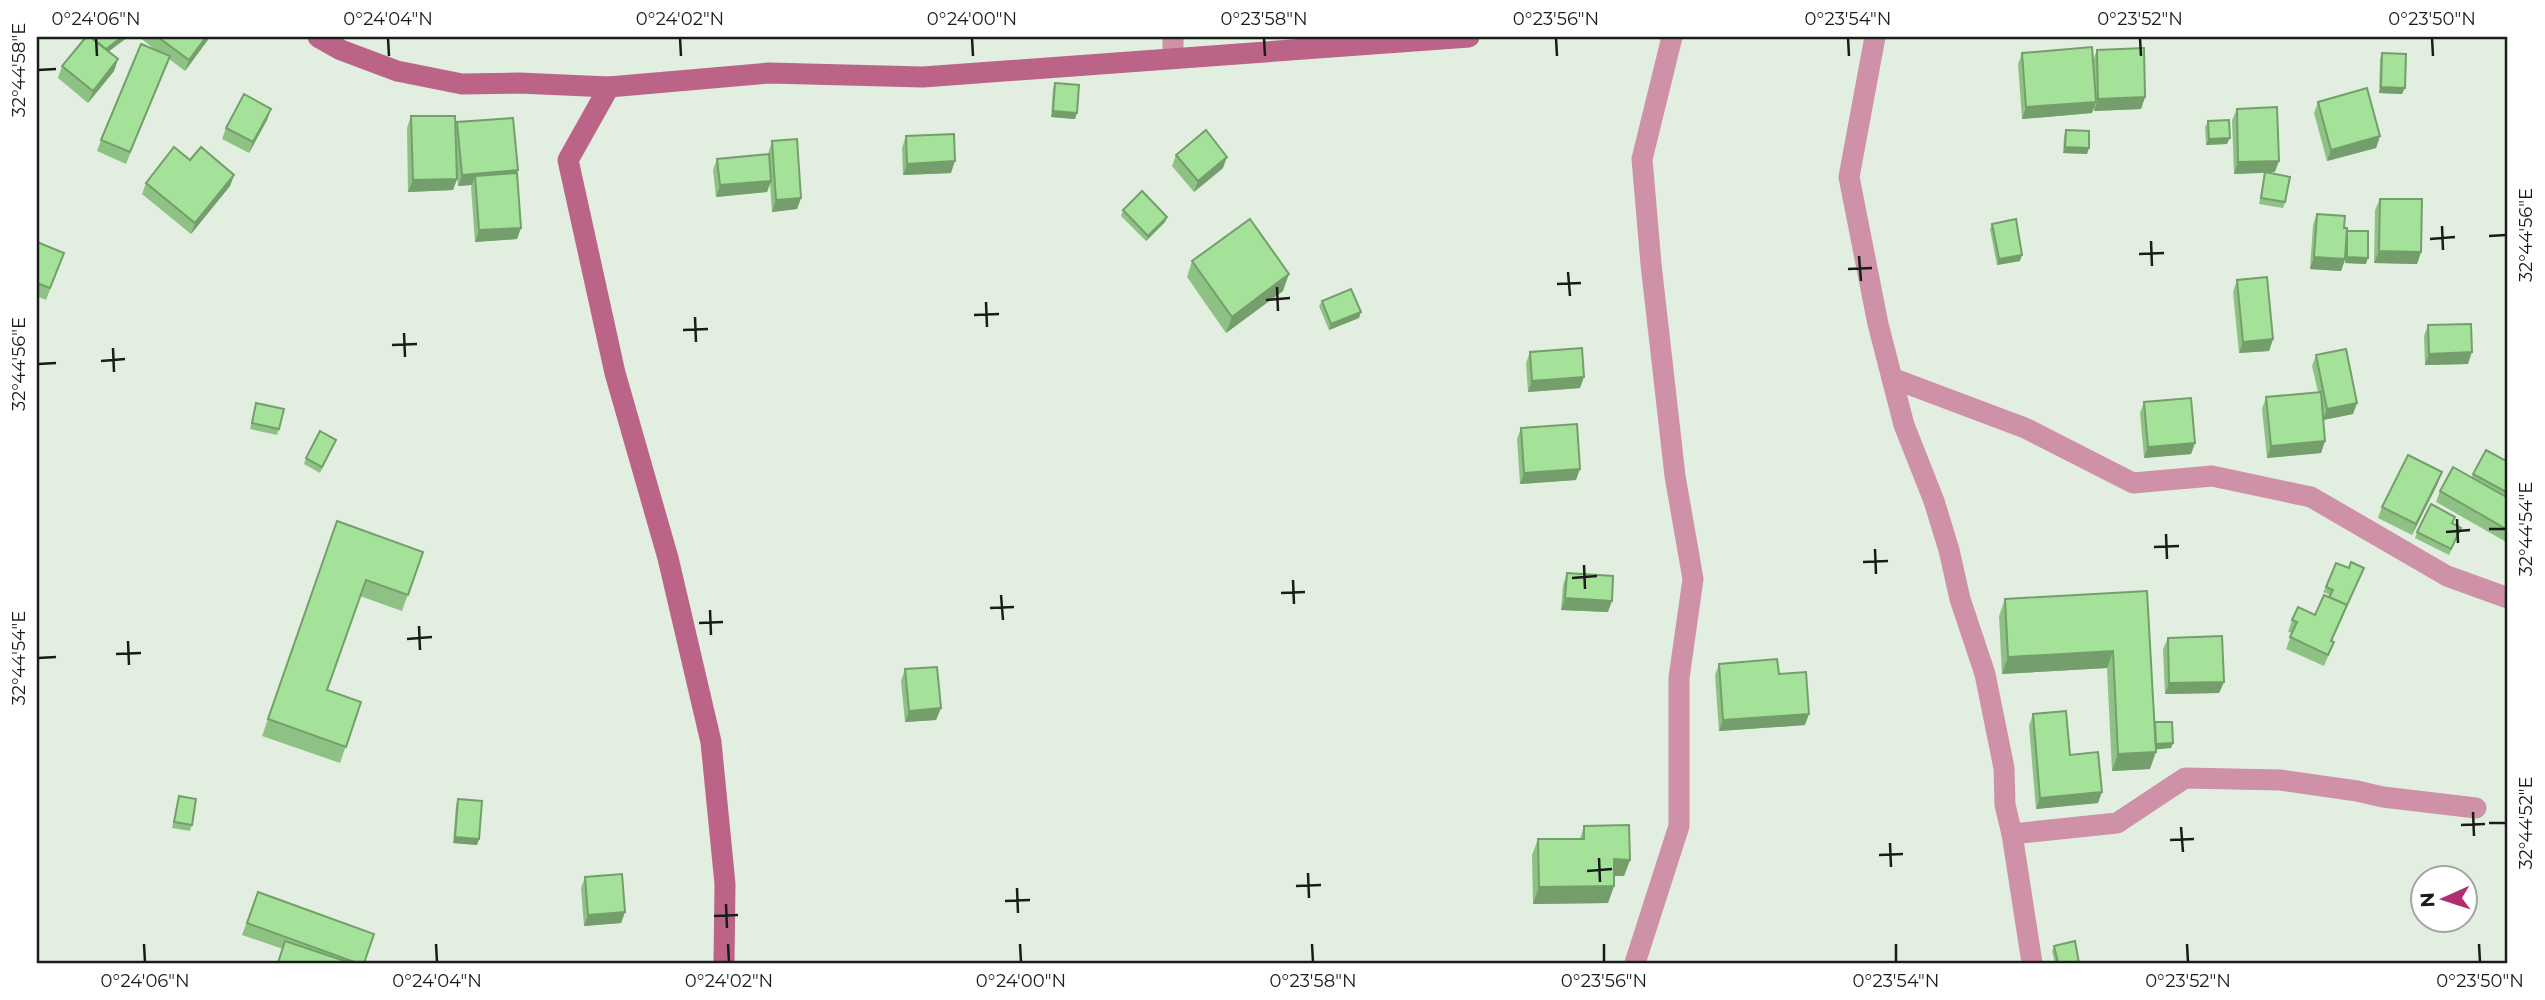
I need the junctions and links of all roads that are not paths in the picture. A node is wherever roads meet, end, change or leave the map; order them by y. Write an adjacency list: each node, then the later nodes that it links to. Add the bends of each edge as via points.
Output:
1 (318, 37): 7 (street, via 397,71 462,84)
2 (1469, 37): 5 (street)
3 (1672, 37): 13 (street, via 1642,159 1675,475 1693,579 1679,678 1679,826)
4 (1875, 37): 8 (street, via 1849,177)
5 (1397, 40): 6 (street)
6 (1173, 47): 7 (street, via 923,77 769,73)
7 (609, 87): 12 (street, via 568,160 615,373 668,558 711,742 725,884)
8 (1892, 378): 9 (street, via 2025,428 2133,483 2212,476 2311,497 2447,576); 11 (street, via 1904,425 1934,500 1985,674)
9 (2508, 598)
10 (2476, 808): 11 (street, via 2280,780 2185,778 2117,823)
11 (2012, 834): 14 (street)
12 (724, 963)
13 (1635, 963)
14 (2032, 963)

